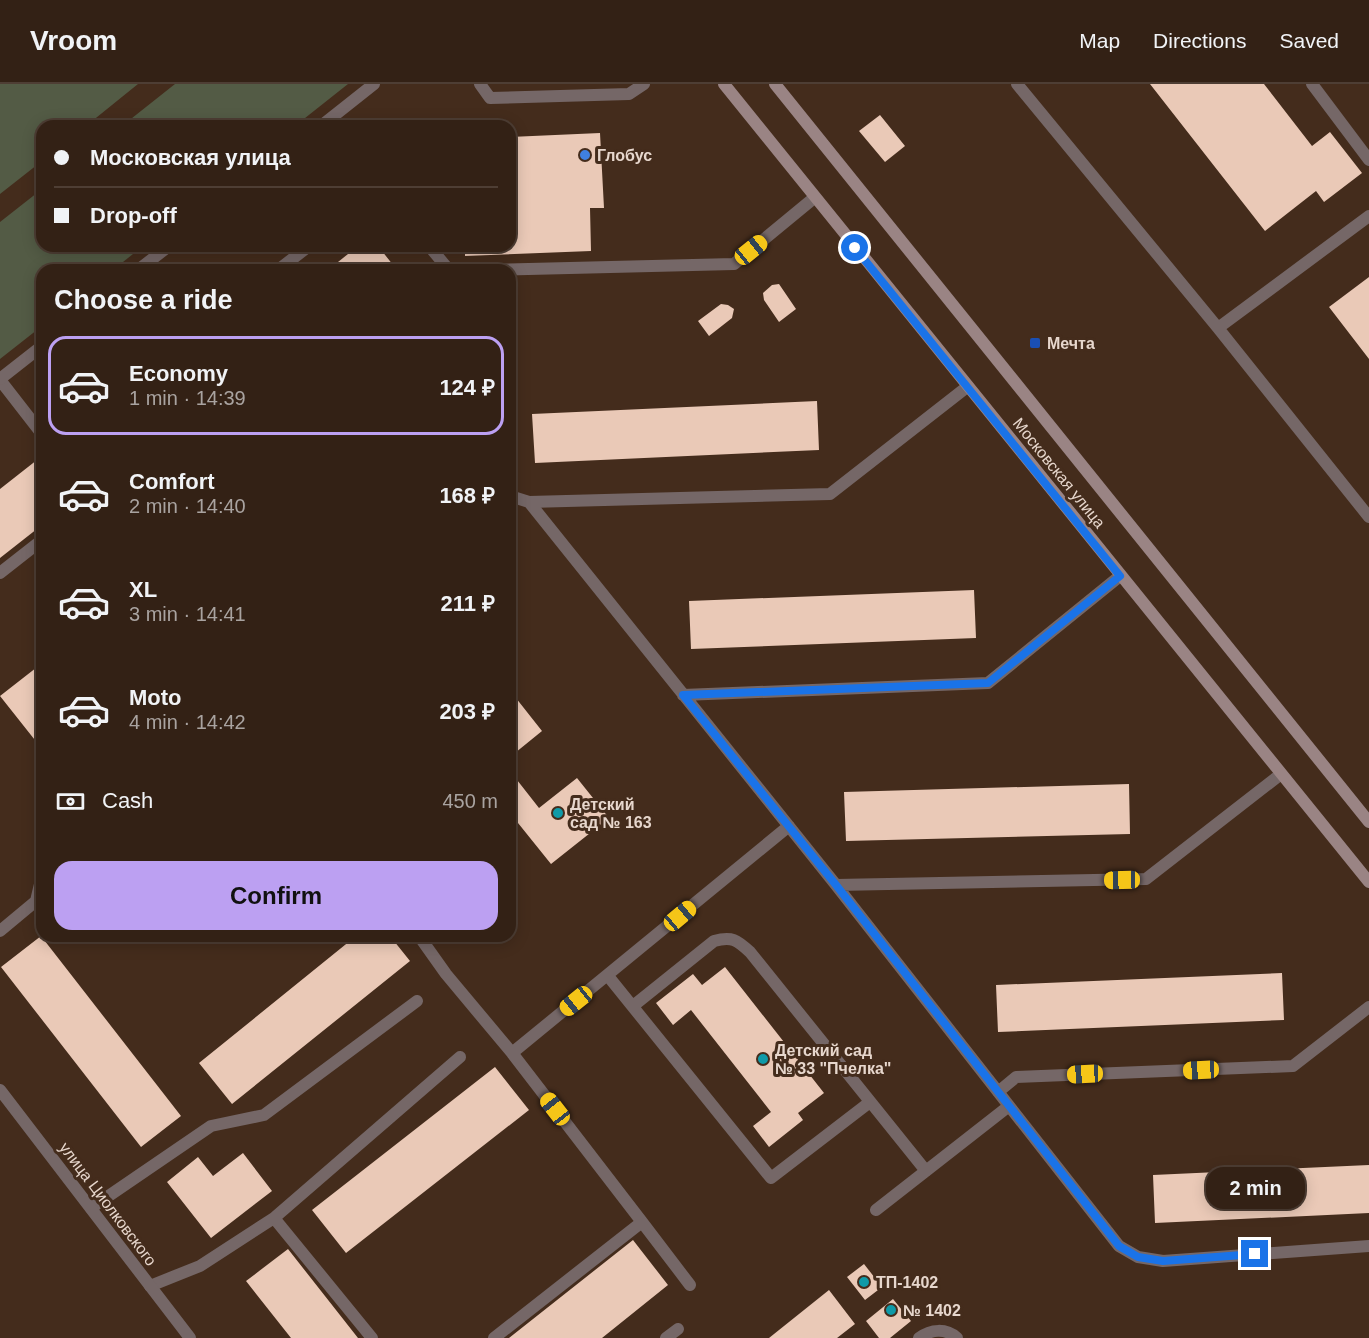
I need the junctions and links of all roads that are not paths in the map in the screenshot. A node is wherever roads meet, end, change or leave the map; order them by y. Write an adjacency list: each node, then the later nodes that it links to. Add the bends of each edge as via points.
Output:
1 (374, 84): 8 (street)
2 (480, 84): 3 (street, via 490,98 630,94)
3 (644, 84)
4 (724, 84): 10 (main road, Московская улица)
5 (775, 84): 32 (main road, Московская улица)
6 (1017, 84): 19 (street)
7 (1312, 84): 9 (street)
8 (332, 120)
9 (1369, 160)
10 (814, 198): 18 (street, via 734,264); 22 (main road, Московская улица)
11 (1369, 216): 19 (street)
12 (161, 252): 15 (street)
13 (301, 252): 16 (street)
14 (434, 252): 17 (street)
15 (146, 264)
16 (286, 264)
17 (444, 264)
18 (516, 269)
19 (1218, 328): 26 (street)
20 (36, 351): 21 (street)
21 (0, 379): 23 (street)
22 (967, 387): 25 (street, via 830,494); 29 (main road, Московская улица)
23 (36, 426)
24 (516, 498): 25 (street)
25 (529, 502): 30 (street)
26 (1369, 517)
27 (36, 545): 28 (street)
28 (0, 573)
29 (1120, 576): 30 (street, via 988,683); 31 (main road, Московская улица)
30 (683, 695): 33 (street)
31 (1281, 774): 34 (main road, Московская улица); 35 (street, via 1146,879)
32 (1369, 822)
33 (789, 826): 35 (street); 39 (street)
34 (1369, 882)
35 (836, 885): 46 (street)
36 (36, 901): 37 (street)
37 (0, 931)
38 (423, 942): 43 (street)
39 (608, 976): 41 (street); 43 (street)
40 (417, 1001): 50 (street, via 264,1114 211,1126)
41 (633, 1006): 47 (street, via 714,941 726,938 739,942); 47 (street, via 771,1178)
42 (1369, 1007): 46 (street, via 1293,1066 1016,1077)
43 (512, 1053): 53 (street)
44 (460, 1057): 52 (street)
45 (0, 1090): 50 (street, улица Циолковского)
46 (998, 1092): 48 (street)
47 (870, 1102): 49 (street)
48 (1009, 1106): 49 (street); 54 (street, via 1119,1246 1138,1257 1163,1261)
49 (926, 1171): 51 (street)
50 (91, 1208): 55 (street, улица Циолковского)
51 (876, 1210)
52 (274, 1218): 55 (street, via 200,1266); 59 (street)
53 (642, 1222): 56 (street); 60 (street)
54 (1369, 1246)
55 (150, 1286): 58 (street, улица Циолковского)
56 (690, 1286)
57 (678, 1329): 61 (street)
58 (190, 1338)
59 (372, 1338)
60 (494, 1338)
61 (666, 1338)
62 (919, 1338): 63 (street, via 938,1330)
63 (957, 1338)

